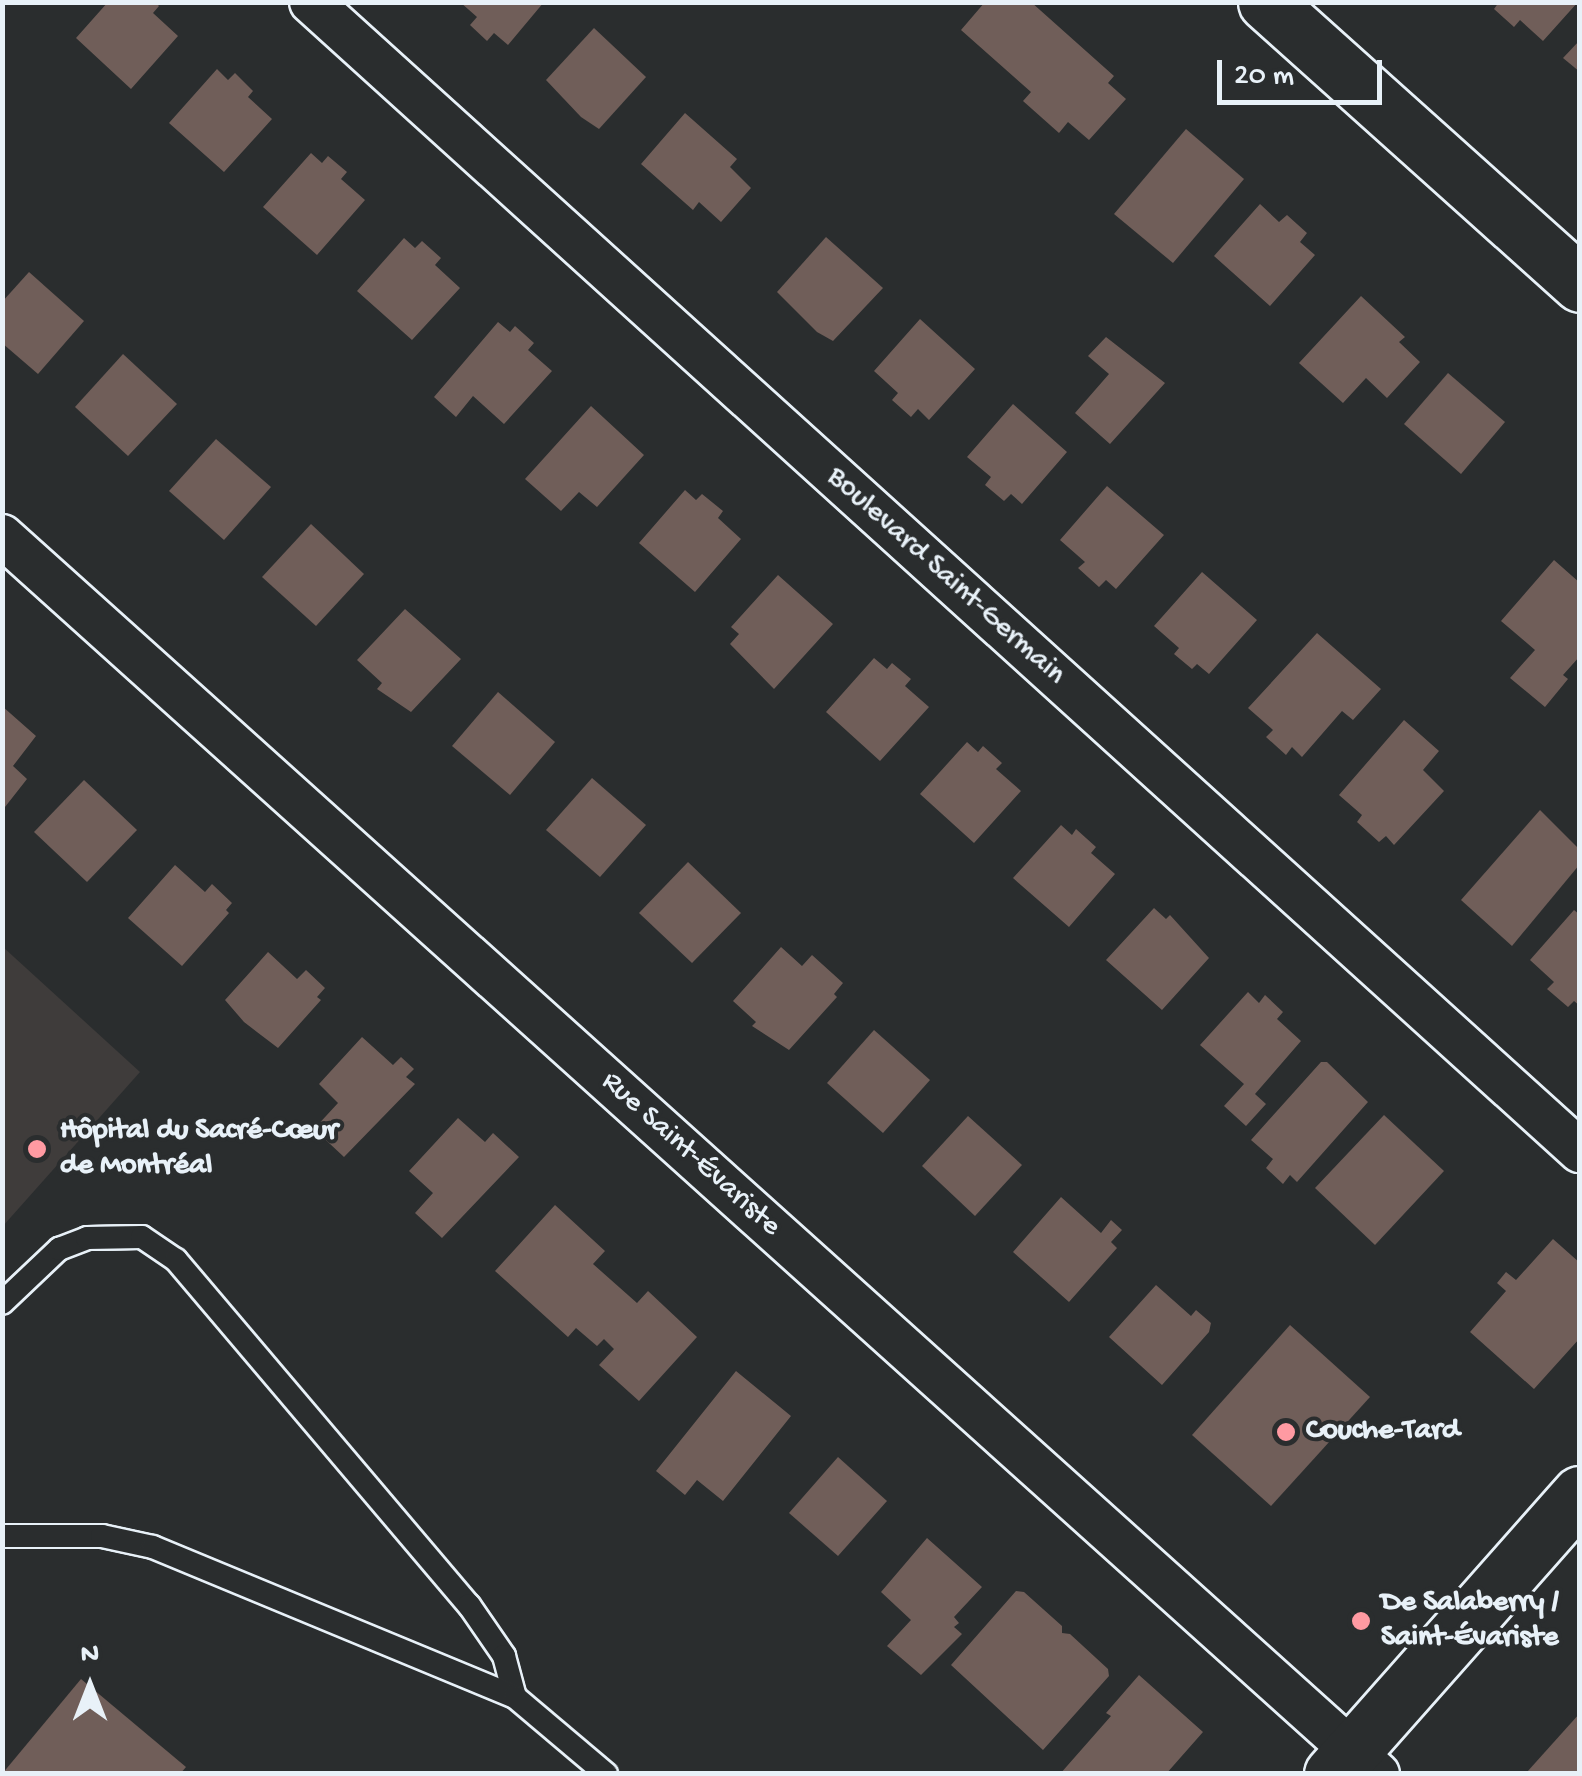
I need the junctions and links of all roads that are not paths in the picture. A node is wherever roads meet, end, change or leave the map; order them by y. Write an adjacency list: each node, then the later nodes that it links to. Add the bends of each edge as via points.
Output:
1 (312, 2): 5 (street, Boulevard Saint-Germain)
2 (1266, 2): 3 (street)
3 (1580, 284)
4 (2, 536): 10 (street, Rue Saint-Évariste)
5 (1580, 1151)
6 (2, 1304): 9 (lane, via 59,1249 88,1238 142,1237 176,1260 469,1605 504,1656)
7 (1580, 1494): 10 (street)
8 (2, 1536): 9 (lane, via 102,1536 152,1546)
9 (516, 1697): 11 (lane)
10 (1354, 1766)
11 (606, 1774)

